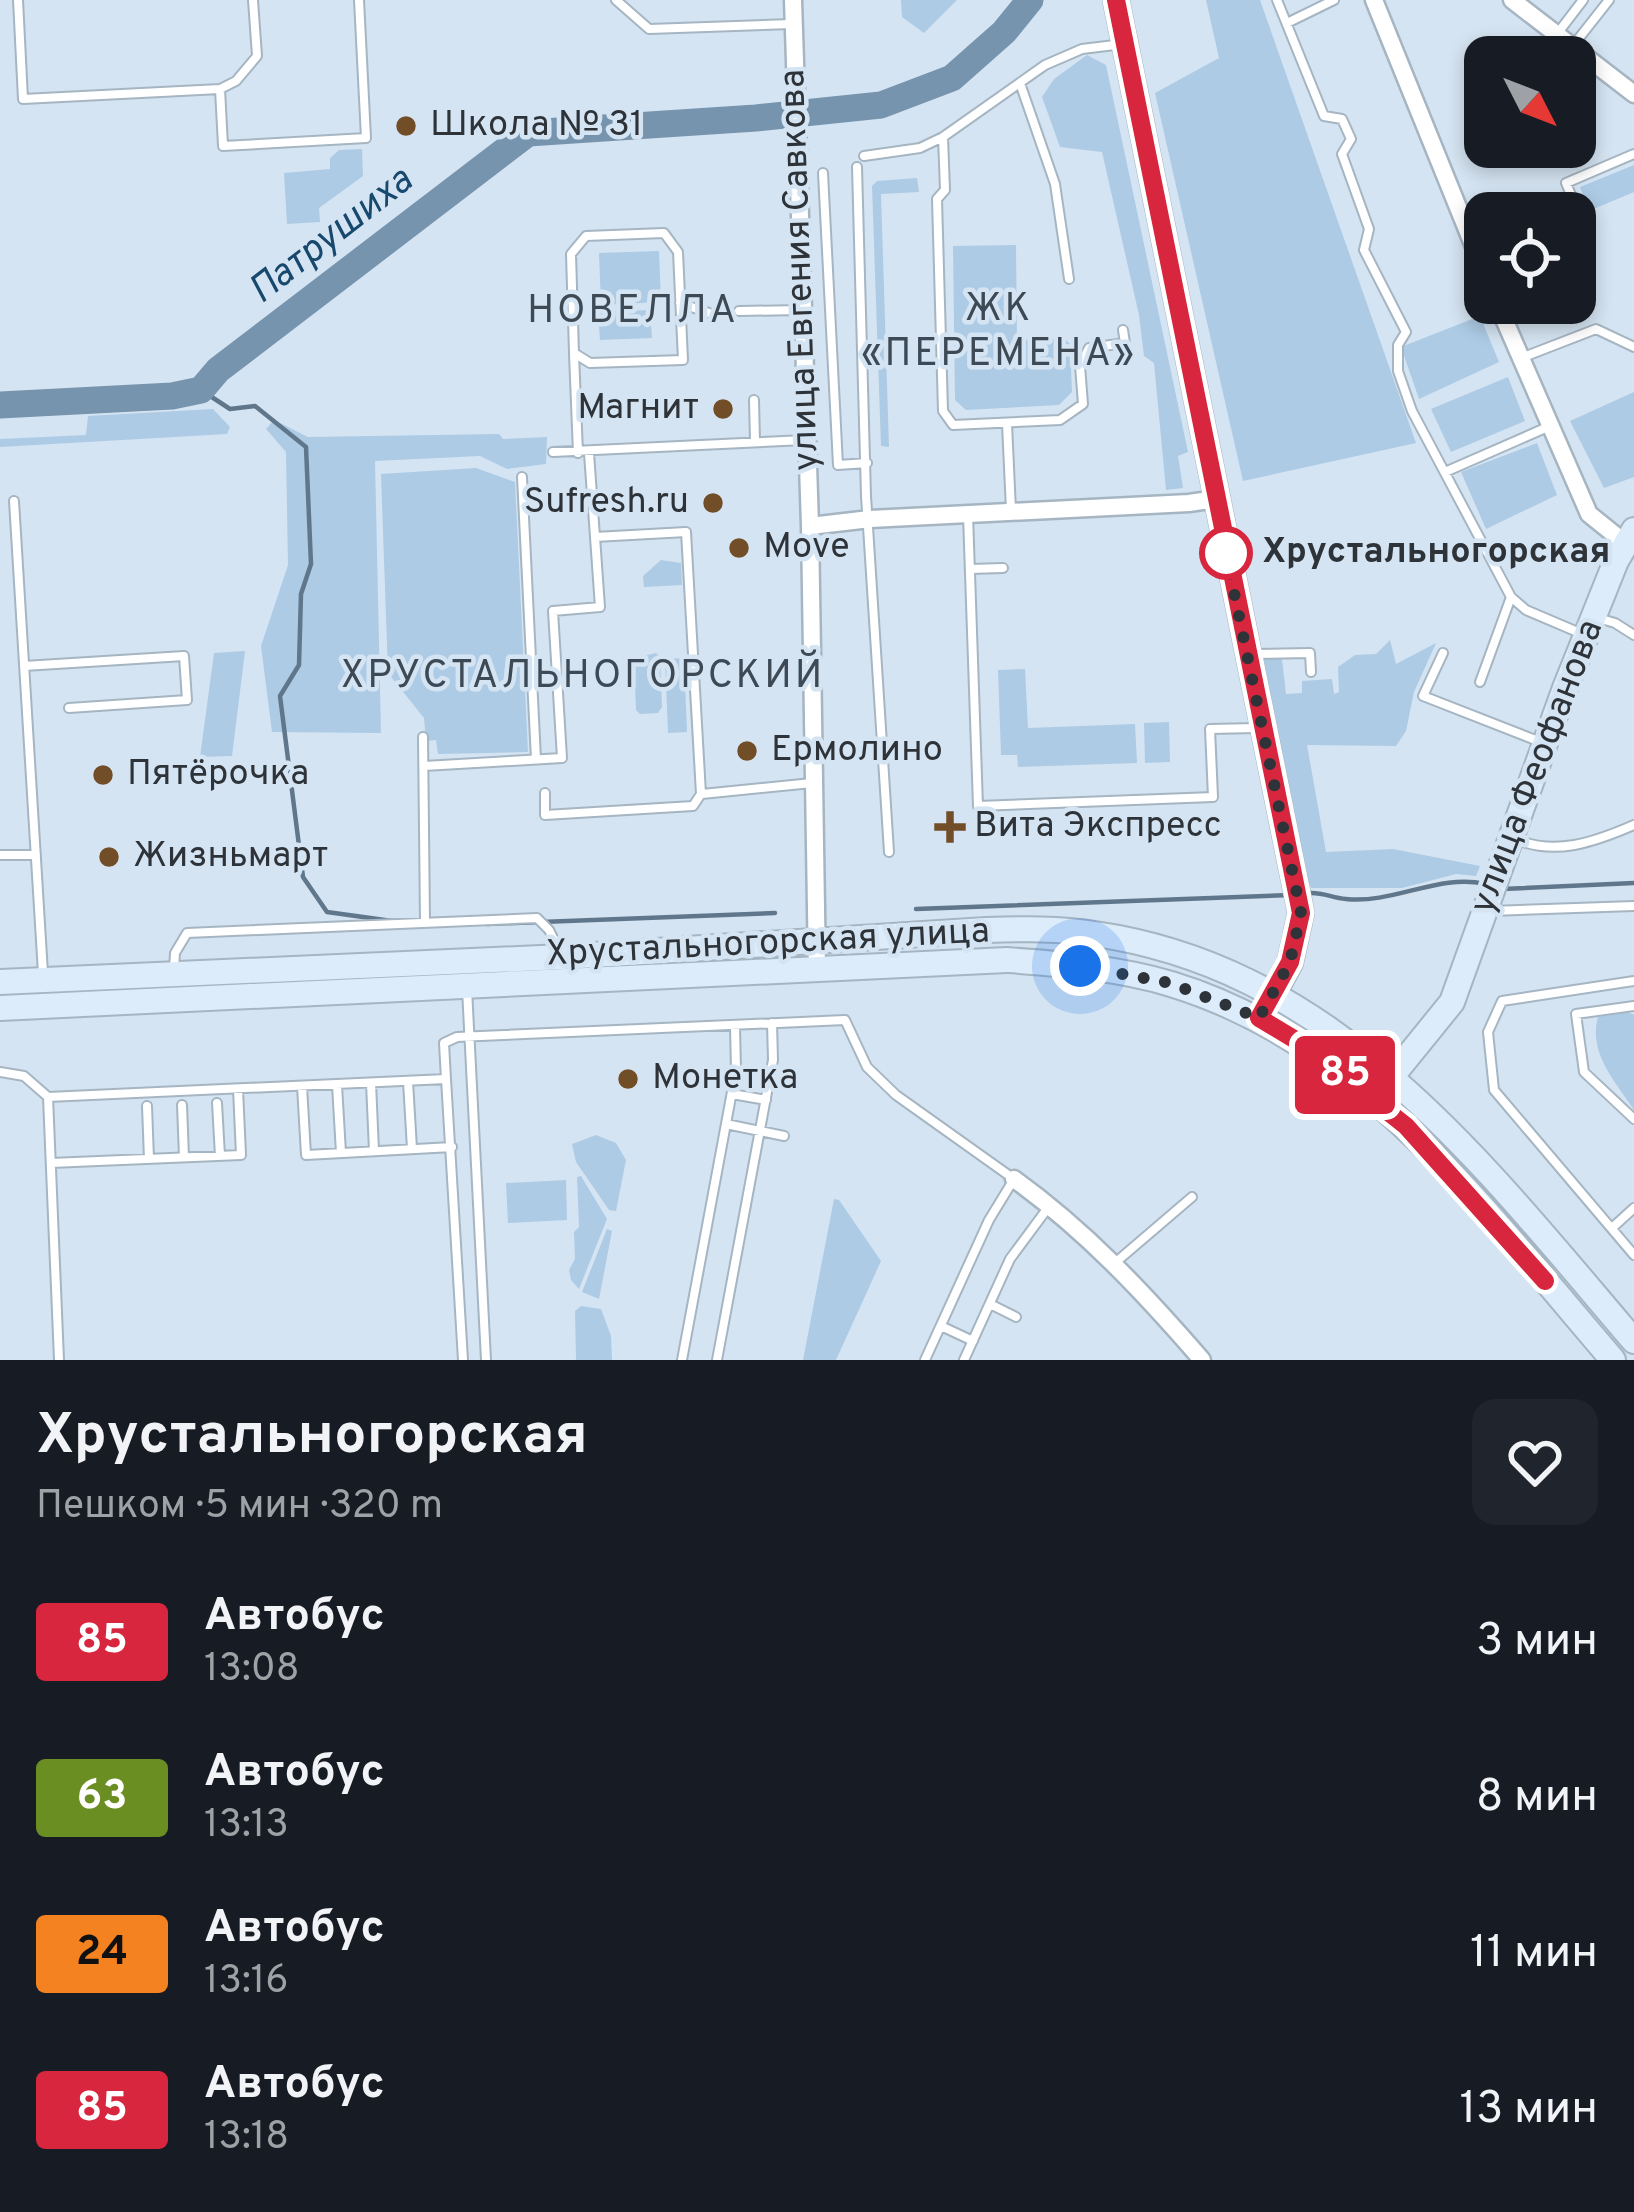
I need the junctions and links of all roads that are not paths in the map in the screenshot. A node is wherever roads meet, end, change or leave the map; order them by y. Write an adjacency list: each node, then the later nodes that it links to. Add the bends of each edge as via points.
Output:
1 (18, 0): 20 (lane, via 23,99)
2 (253, 0): 20 (lane, via 256,56)
3 (359, 0): 20 (lane, via 367,138 223,146)
4 (616, 0): 14 (lane, via 649,28)
5 (793, 0): 14 (street, улица Евгения Савкова)
6 (1116, 0): 17 (street)
7 (1277, 0): 13 (lane)
8 (1334, 0): 13 (lane)
9 (1374, 0): 28 (street)
10 (1512, 0): 15 (street)
11 (1582, 0): 15 (lane)
12 (1609, 0): 16 (lane)
13 (1287, 23): 48 (lane, via 1324,116 1342,119 1351,139 1342,154 1369,229 1364,250 1406,332 1398,371)
14 (793, 24): 31 (street, улица Евгения Савкова)
15 (1556, 35)
16 (1581, 36)
17 (1125, 44): 19 (lane, via 1082,49); 50 (street)
18 (1596, 67): 21 (street)
19 (1021, 86): 22 (lane); 29 (lane, via 1054,184)
20 (220, 89)
21 (1634, 94)
22 (943, 137): 24 (lane); 40 (lane, via 946,190 937,199 943,412 953,424)
23 (1634, 154): 27 (lane, via 1566,183)
24 (864, 156)
25 (856, 167): 47 (lane)
26 (824, 173): 47 (lane, via 838,465)
27 (1570, 192)
28 (1464, 199)
29 (1070, 279)
30 (680, 303): 33 (lane); 37 (lane, via 683,360 590,363); 37 (lane, via 678,252 664,233 586,236 571,254)
31 (802, 310): 32 (lane); 42 (street, улица Евгения Савкова)
32 (739, 311)
33 (709, 313)
34 (1506, 324): 38 (street, улица Феофанова)
35 (1123, 330): 40 (lane, via 1125,343 1089,348 1080,366 1083,404 1060,420)
36 (1634, 347): 38 (lane, via 1596,328)
37 (574, 352): 45 (lane)
38 (1520, 358): 41 (street, улица Феофанова)
39 (754, 400): 43 (lane)
40 (1007, 424): 52 (lane)
41 (1551, 426): 48 (lane); 57 (street, улица Феофанова, via 1588,514)
42 (806, 440): 43 (lane); 55 (street, улица Евгения Савкова)
43 (755, 441): 46 (lane)
44 (554, 452): 45 (lane)
45 (578, 453): 46 (lane)
46 (590, 453): 56 (lane)
47 (867, 463): 54 (lane)
48 (1444, 472): 60 (lane)
49 (522, 477): 72 (lane)
50 (1216, 499): 52 (street); 64 (street)
51 (14, 501): 65 (lane)
52 (1011, 512): 53 (street)
53 (968, 514): 54 (street); 59 (lane)
54 (870, 519): 55 (street); 79 (lane)
55 (810, 526): 74 (street, улица Евгения Савкова)
56 (595, 537): 72 (lane, via 600,607 553,611 562,758); 76 (lane, via 686,532)
57 (1627, 549): 61 (street, улица Феофанова)
58 (1003, 568): 59 (lane)
59 (970, 569): 69 (lane, via 978,806 1213,797 1210,729)
60 (1510, 597): 61 (lane, via 1526,610); 67 (lane)
61 (1591, 627): 62 (lane, via 1615,623); 71 (street, улица Феофанова)
62 (1634, 635)
63 (1443, 653): 71 (lane, via 1423,696)
64 (1248, 655): 66 (lane, via 1310,653); 69 (street)
65 (24, 666): 68 (lane, via 184,656 187,700); 81 (lane)
66 (1311, 672)
67 (1480, 682)
68 (69, 708)
69 (1262, 728): 96 (street, via 1301,913)
70 (423, 737): 73 (lane)
71 (1545, 744): 78 (street, улица Феофанова)
72 (536, 759): 73 (lane)
73 (424, 766): 84 (lane)
74 (813, 782): 76 (lane); 85 (street, улица Евгения Савкова)
75 (545, 793): 76 (lane, via 545,815 693,806)
76 (701, 794)
77 (1634, 825): 78 (lane, via 1564,849)
78 (1507, 848): 82 (street, улица Феофанова)
79 (890, 852)
80 (0, 855): 81 (lane)
81 (36, 855): 90 (lane)
82 (1486, 904): 83 (lane); 104 (street, улица Феофанова, via 1452,1002)
83 (1634, 906)
84 (425, 922): 86 (lane, via 537,918); 89 (lane, via 187,933)
85 (816, 942): 86 (street, Хрустальногорская улица); 88 (street, улица Евгения Савкова); 96 (street, Хрустальногорская улица, via 1053,929 1186,955)
86 (562, 956): 87 (street, Хрустальногорская улица)
87 (392, 964): 93 (street, Хрустальногорская улица); 95 (street, via 383,975)
88 (817, 972): 94 (street, Хрустальногорская улица); 99 (street, Хрустальногорская улица, via 1007,960 1080,966 1170,983)
89 (173, 976): 90 (street, Хрустальногорская улица); 93 (street, Хрустальногорская улица)
90 (43, 981): 92 (street, Хрустальногорская улица)
91 (1634, 981): 134 (lane, via 1502,1001 1488,1032 1494,1090)
92 (0, 982)
93 (257, 983): 95 (street, Хрустальногорская улица); 98 (street, Хрустальногорская улица)
94 (467, 988): 95 (street, Хрустальногорская улица); 102 (lane)
95 (394, 991)
96 (1275, 994): 99 (street); 104 (street, Хрустальногорская улица)
97 (1634, 1006): 118 (lane, via 1576,1014 1584,1072)
98 (0, 1008)
99 (1259, 1018): 113 (street, Хрустальногорская улица)
100 (772, 1023): 101 (lane); 114 (lane); 130 (lane, via 845,1020 881,1081)
101 (735, 1027): 102 (lane); 111 (lane)
102 (469, 1036): 105 (lane, via 444,1043); 144 (lane)
103 (0, 1072): 112 (lane, via 24,1076)
104 (1393, 1077): 113 (street, улица Феофанова); 141 (street, Хрустальногорская улица)
105 (446, 1079): 106 (lane); 122 (lane)
106 (408, 1081): 107 (lane); 123 (lane)
107 (370, 1083): 108 (lane); 124 (lane)
108 (337, 1084): 109 (lane); 125 (lane)
109 (302, 1086): 110 (lane); 125 (lane, via 306,1155)
110 (238, 1089): 112 (lane); 126 (lane, via 241,1155)
111 (732, 1094): 114 (lane); 119 (lane)
112 (48, 1097): 129 (lane)
113 (1375, 1097): 150 (street, Хрустальногорская улица)
114 (766, 1100): 120 (lane)
115 (217, 1103): 126 (lane)
116 (182, 1105): 127 (lane)
117 (148, 1106): 128 (lane)
118 (1634, 1120)
119 (726, 1124): 120 (lane); 145 (lane)
120 (760, 1131): 121 (lane); 146 (lane)
121 (784, 1136)
122 (452, 1147): 123 (lane); 143 (lane)
123 (412, 1149): 124 (lane)
124 (374, 1151): 125 (lane)
125 (341, 1154)
126 (220, 1156): 127 (lane)
127 (184, 1157): 128 (lane)
128 (149, 1159): 129 (lane)
129 (51, 1163): 142 (lane)
130 (1014, 1179): 132 (street); 139 (lane)
131 (1192, 1197): 136 (lane)
132 (1050, 1205): 136 (street); 137 (lane, via 1010,1259)
133 (1634, 1208): 134 (lane)
134 (1612, 1228): 135 (lane)
135 (1634, 1255)
136 (1115, 1263): 149 (street)
137 (990, 1304): 138 (lane); 140 (lane)
138 (1016, 1317)
139 (941, 1326): 140 (lane); 147 (lane)
140 (973, 1341): 148 (lane)
141 (1634, 1341)
142 (58, 1360)
143 (463, 1360)
144 (486, 1360)
145 (682, 1360)
146 (717, 1360)
147 (925, 1360)
148 (964, 1360)
149 (1202, 1360)
150 (1612, 1360)

